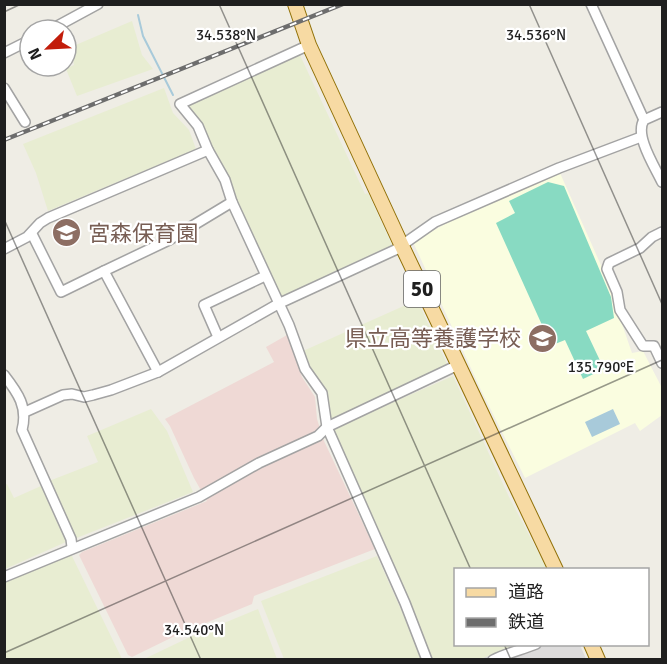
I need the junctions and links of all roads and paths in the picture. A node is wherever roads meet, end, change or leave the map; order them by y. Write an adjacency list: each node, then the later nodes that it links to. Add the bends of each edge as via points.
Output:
1 (98, 4): 4 (street)
2 (295, 4): 5 (main road, 50)
3 (591, 4): 10 (street)
4 (72, 18)
5 (309, 45): 13 (street, via 180,104 198,126); 18 (main road, 50)
6 (18, 46): 7 (street)
7 (4, 53)
8 (4, 88): 11 (street)
9 (663, 112): 10 (street)
10 (644, 120): 12 (street)
11 (25, 122)
12 (641, 137): 14 (street); 18 (street, via 435,222)
13 (208, 150): 15 (street); 17 (street, via 56,214 40,223)
14 (663, 182)
15 (232, 202): 20 (street, via 169,240); 21 (street)
16 (663, 232): 24 (street, via 609,263 607,268 620,310 643,346 654,346)
17 (32, 234): 19 (street); 20 (street, via 62,292)
18 (401, 244): 22 (street); 25 (main road, 50)
19 (4, 249)
20 (104, 271): 26 (street)
21 (265, 276): 22 (street); 23 (street, via 204,305)
22 (278, 304): 23 (street); 29 (street, via 305,369 322,393)
23 (218, 337): 26 (street)
24 (663, 363)
25 (458, 365): 29 (street); 31 (main road, 50)
26 (158, 372): 28 (street, via 93,395 63,395)
27 (4, 375): 28 (street)
28 (25, 412): 30 (street, via 22,430)
29 (327, 427): 30 (street, via 318,436 199,497); 35 (street)
30 (72, 547): 32 (street)
31 (555, 568)
32 (4, 577)
33 (533, 646): 36 (street)
34 (591, 646): 37 (main road)
35 (427, 660)
36 (493, 660)
37 (598, 660)

